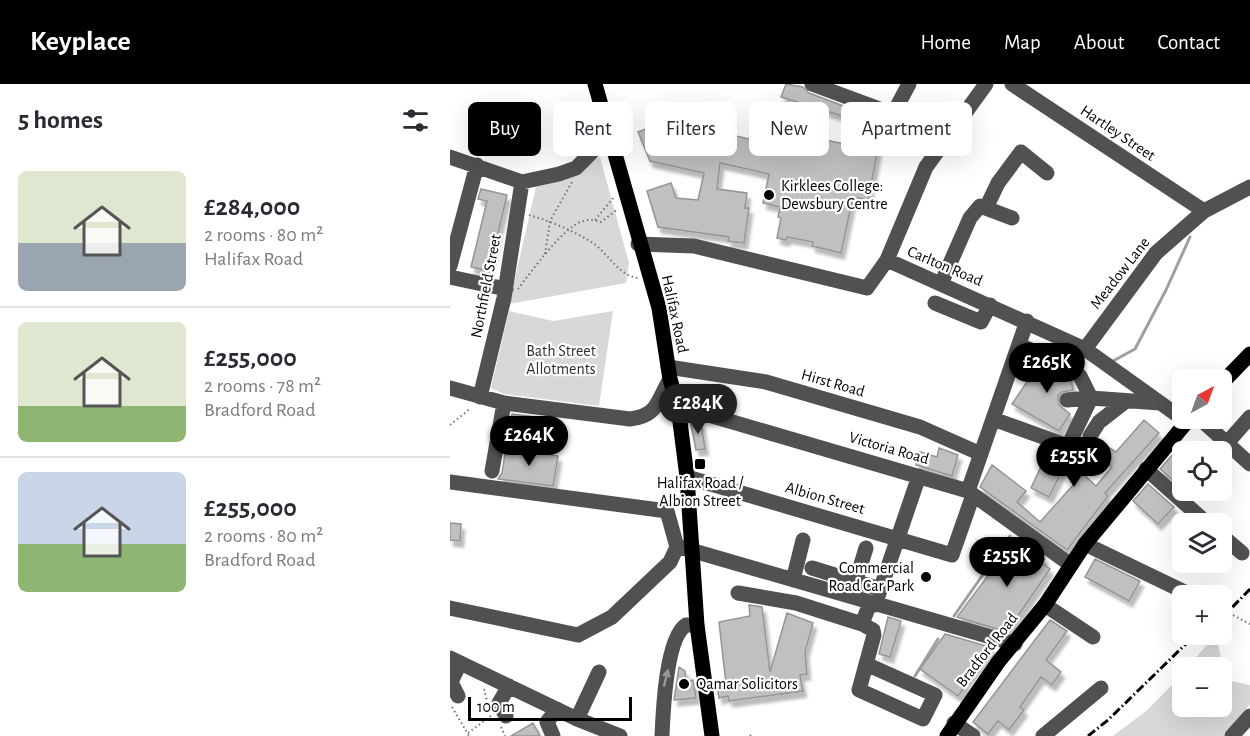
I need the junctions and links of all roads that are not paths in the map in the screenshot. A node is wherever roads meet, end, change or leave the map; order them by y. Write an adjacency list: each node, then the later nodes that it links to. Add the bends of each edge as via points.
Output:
1 (595, 84): 7 (main road, Halifax Road)
2 (812, 84): 6 (street)
3 (909, 84): 6 (street, via 893,114)
4 (986, 84): 19 (street, via 926,167)
5 (1012, 84): 16 (street, Hartley Street)
6 (843, 89)
7 (600, 102)
8 (588, 156): 13 (street, via 576,168)
9 (614, 156): 18 (main road, Halifax Road)
10 (450, 157): 11 (street)
11 (477, 165): 13 (street); 20 (street)
12 (1047, 173): 15 (street, via 1021,152 998,183)
13 (522, 182): 23 (street, Northfield Street)
14 (1250, 187): 16 (street, Meadow Lane)
15 (986, 208): 17 (street); 22 (street, via 980,206 970,218)
16 (1204, 212): 27 (street, Meadow Lane, via 1156,253)
17 (1012, 218)
18 (638, 244): 19 (street, Carlton Road, via 694,246 867,288); 30 (main road, Halifax Road, via 658,308)
19 (887, 260): 22 (street, Carlton Road)
20 (450, 266)
21 (450, 277): 23 (street)
22 (941, 284): 25 (street, Carlton Road)
23 (505, 294): 33 (street, Northfield Street)
24 (934, 303): 25 (street, via 981,322)
25 (990, 305): 26 (street, Carlton Road)
26 (1027, 321): 27 (street, Carlton Road); 29 (street)
27 (1084, 349): 37 (street, Carlton Road)
28 (1250, 354): 31 (main road)
29 (1015, 355): 29 (street, via 1039,367); 41 (street)
30 (669, 373): 36 (street, via 653,412 644,417 606,418); 38 (main road, Halifax Road); 48 (street, Hirst Road, via 766,382 920,427)
31 (1232, 373)
32 (450, 388): 33 (street)
33 (480, 397): 36 (street)
34 (1091, 398): 34 (street, via 1074,388); 35 (street); 41 (street, via 1068,446)
35 (1126, 400): 37 (street); 44 (street, via 1099,422)
36 (504, 403): 51 (street)
37 (1160, 403): 39 (street, Carlton Road)
38 (678, 406): 52 (street, Victoria Road); 53 (main road, Halifax Road)
39 (1172, 409)
40 (1250, 417): 46 (street)
41 (993, 419): 48 (street)
42 (1184, 429): 50 (main road, Bradford Road)
43 (1206, 429): 45 (street, Carlton Road)
44 (1090, 436)
45 (1224, 441)
46 (1229, 441)
47 (1232, 448): 49 (street, Carlton Road)
48 (981, 454): 55 (street)
49 (1250, 464)
50 (1146, 469): 56 (street); 59 (main road, Bradford Road)
51 (492, 471)
52 (919, 476): 55 (street, Victoria Road); 57 (street)
53 (687, 477): 57 (street, Albion Street); 63 (main road, Halifax Road)
54 (450, 482): 61 (street, via 667,511)
55 (971, 493): 57 (street, Albion Street, via 952,555); 65 (street, Victoria Road)
56 (1196, 513)
57 (897, 537): 70 (street)
58 (803, 540): 67 (street)
59 (1085, 544): 65 (main road, Bradford Road); 69 (street)
60 (1232, 544): 64 (street)
61 (677, 547): 63 (street); 74 (street, via 670,562 612,617 578,635)
62 (866, 548): 68 (street)
63 (693, 549): 67 (street); 76 (main road, Halifax Road)
64 (1242, 553)
65 (1071, 565): 73 (main road, Bradford Road)
66 (812, 568): 68 (street)
67 (793, 580): 72 (street)
68 (856, 581): 70 (street)
69 (1172, 586)
70 (880, 589): 72 (street)
71 (738, 593): 75 (street, via 796,603)
72 (873, 604): 75 (street); 78 (street)
73 (1045, 605): 77 (street); 78 (main road, Bradford Road)
74 (450, 608)
75 (862, 624): 80 (street, via 873,630 874,635)
76 (697, 625): 92 (street, one-way to 76, via 664,689 677,635 686,625); 93 (main road, Halifax Road)
77 (1093, 637)
78 (1015, 644): 89 (main road, Bradford Road)
79 (455, 660): 82 (street); 84 (street, via 451,682)
80 (866, 664): 80 (street, via 858,690 923,719 935,695)
81 (599, 672): 88 (street)
82 (509, 686): 85 (street); 86 (street, via 499,703)
83 (1101, 688): 95 (street)
84 (454, 699)
85 (557, 709): 88 (street); 90 (street, via 547,722)
86 (500, 715)
87 (1250, 716): 96 (street)
88 (577, 719): 91 (street)
89 (950, 730): 94 (street)
90 (553, 736)
91 (620, 736)
92 (662, 736)
93 (712, 736)
94 (973, 736)
95 (1043, 736)
96 (1232, 736)

